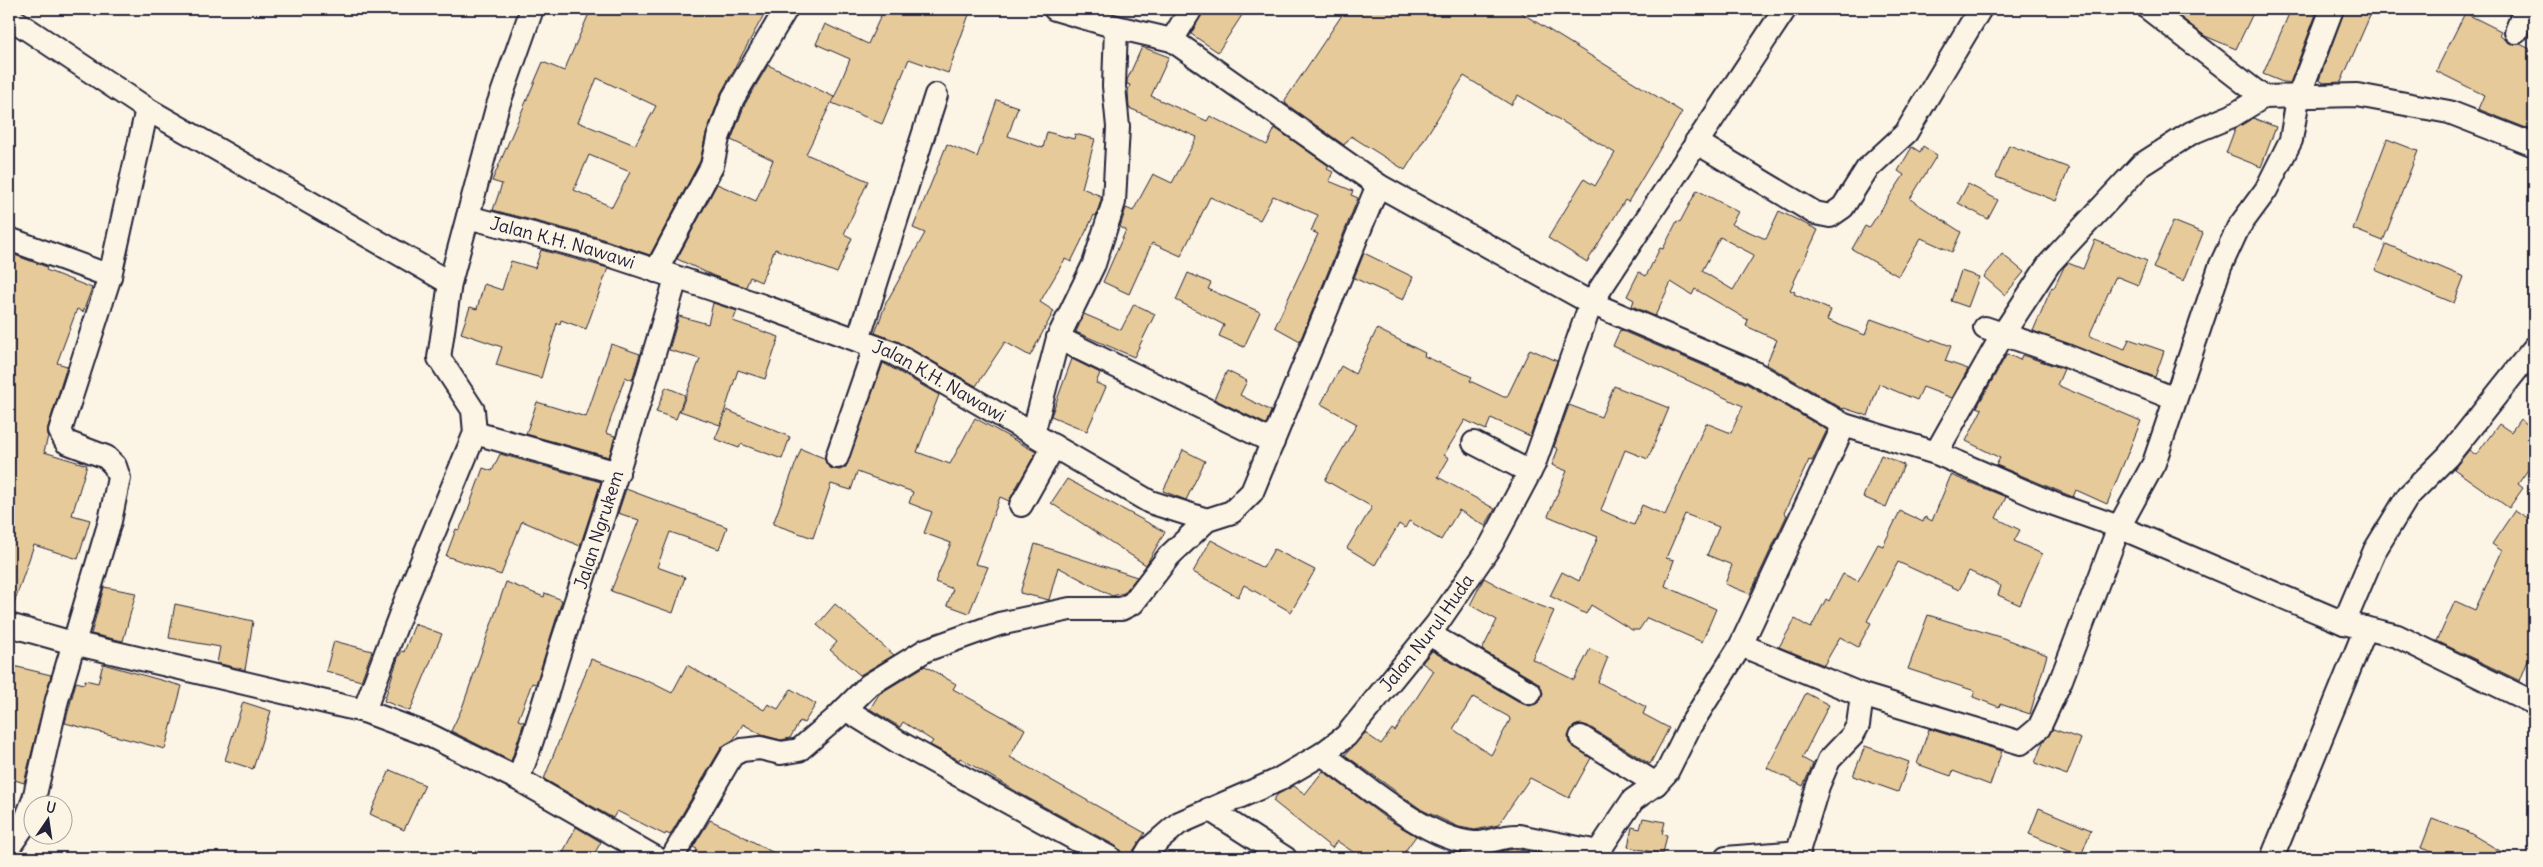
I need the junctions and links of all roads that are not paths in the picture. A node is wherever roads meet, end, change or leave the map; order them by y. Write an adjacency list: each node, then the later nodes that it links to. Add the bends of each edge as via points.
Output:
1 (532, 9): 21 (street, via 497,108)
2 (786, 9): 23 (street, Jalan K.H. Nawawi, via 734,98 718,138 712,166)
3 (1055, 9): 11 (street)
4 (1191, 9): 13 (street)
5 (1784, 9): 18 (street, Jalan Nurul Huda)
6 (1980, 9): 18 (street, via 1906,133 1867,169 1843,207 1830,216 1815,213)
7 (2149, 9): 15 (street)
8 (2332, 9): 16 (street)
9 (2524, 9): 12 (street)
10 (9, 17): 17 (street)
11 (1116, 27): 13 (street); 28 (street, via 1114,86 1118,127 1114,202 1094,264)
12 (2516, 32)
13 (1172, 40): 20 (street)
14 (936, 95): 29 (street)
15 (2263, 96): 16 (street); 27 (street, via 2232,116 2191,133 2141,165 2049,264)
16 (2298, 98): 19 (street, via 2357,95 2398,101 2449,112); 31 (street, via 2291,140 2266,190 2238,228 2220,267)
17 (147, 108): 24 (street); 25 (street)
18 (1696, 142): 26 (street, Jalan Nurul Huda)
19 (2534, 145)
20 (1378, 185): 26 (street); 35 (street)
21 (468, 217): 23 (street, Jalan K.H. Nawawi, via 594,250); 25 (street)
22 (9, 239): 24 (street)
23 (666, 275): 29 (street, Jalan K.H. Nawawi); 41 (street, Jalan Ngrukem)
24 (110, 276): 49 (street, via 60,431 66,442 106,457 115,466 119,478)
25 (450, 283): 33 (street, via 439,358 473,410)
26 (1591, 303): 32 (street, via 1753,372); 40 (street, Jalan Nurul Huda)
27 (1994, 331): 31 (street); 38 (street)
28 (1058, 338): 34 (street); 35 (street)
29 (866, 343): 34 (street, Jalan K.H. Nawawi, via 893,353); 39 (street)
30 (2534, 348): 45 (street, via 2448,456 2408,496 2375,550)
31 (2175, 399): 44 (street, via 2154,462)
32 (1844, 425): 38 (street); 50 (street)
33 (475, 433): 41 (street); 55 (street)
34 (1033, 434): 37 (street, Jalan K.H. Nawawi)
35 (1273, 442): 43 (street, via 1252,492 1232,512)
36 (1474, 442): 40 (street)
37 (1054, 446): 42 (street); 43 (street, Jalan K.H. Nawawi, via 1150,502)
38 (1936, 453): 44 (street, via 2054,504)
39 (837, 457)
40 (1530, 472): 48 (street, Jalan Nurul Huda, via 1491,545)
41 (618, 473): 58 (street, Jalan Ngrukem)
42 (1021, 505)
43 (1207, 520): 54 (street, via 1169,556 1133,602 1121,609 1070,609 999,624 926,650 869,685)
44 (2119, 527): 45 (street); 52 (street, via 2061,680 2039,728 2029,739 2021,743)
45 (2344, 622): 47 (street)
46 (9, 625): 49 (street)
47 (2366, 628): 53 (street, via 2397,636); 70 (street)
48 (1429, 634): 51 (street); 57 (street, Jalan Nurul Huda, via 1346,736)
49 (73, 643): 55 (street); 61 (street, via 34,799 23,827)
50 (1741, 645): 52 (street); 59 (street, via 1690,726 1667,772)
51 (1530, 693)
52 (1862, 695): 63 (street, via 1858,725 1829,760)
53 (2534, 703)
54 (845, 709): 65 (street, via 799,750 781,753 760,748 732,755); 66 (street)
55 (364, 711): 58 (street, via 429,736)
56 (1580, 737): 59 (street)
57 (1322, 754): 60 (street, Jalan Nurul Huda, via 1276,781); 62 (street, via 1425,828 1455,840 1475,844 1507,835 1519,836)
58 (518, 779): 64 (street)
59 (1656, 784): 62 (street, via 1633,800)
60 (1209, 809): 67 (street, Jalan Nurul Huda, via 1179,823 1150,848); 68 (street)
61 (9, 847)
62 (1596, 855)
63 (1798, 855): 69 (street)
64 (656, 858)
65 (672, 858)
66 (1110, 858)
67 (1144, 858)
68 (1285, 858)
69 (1726, 858)
70 (2272, 858)

